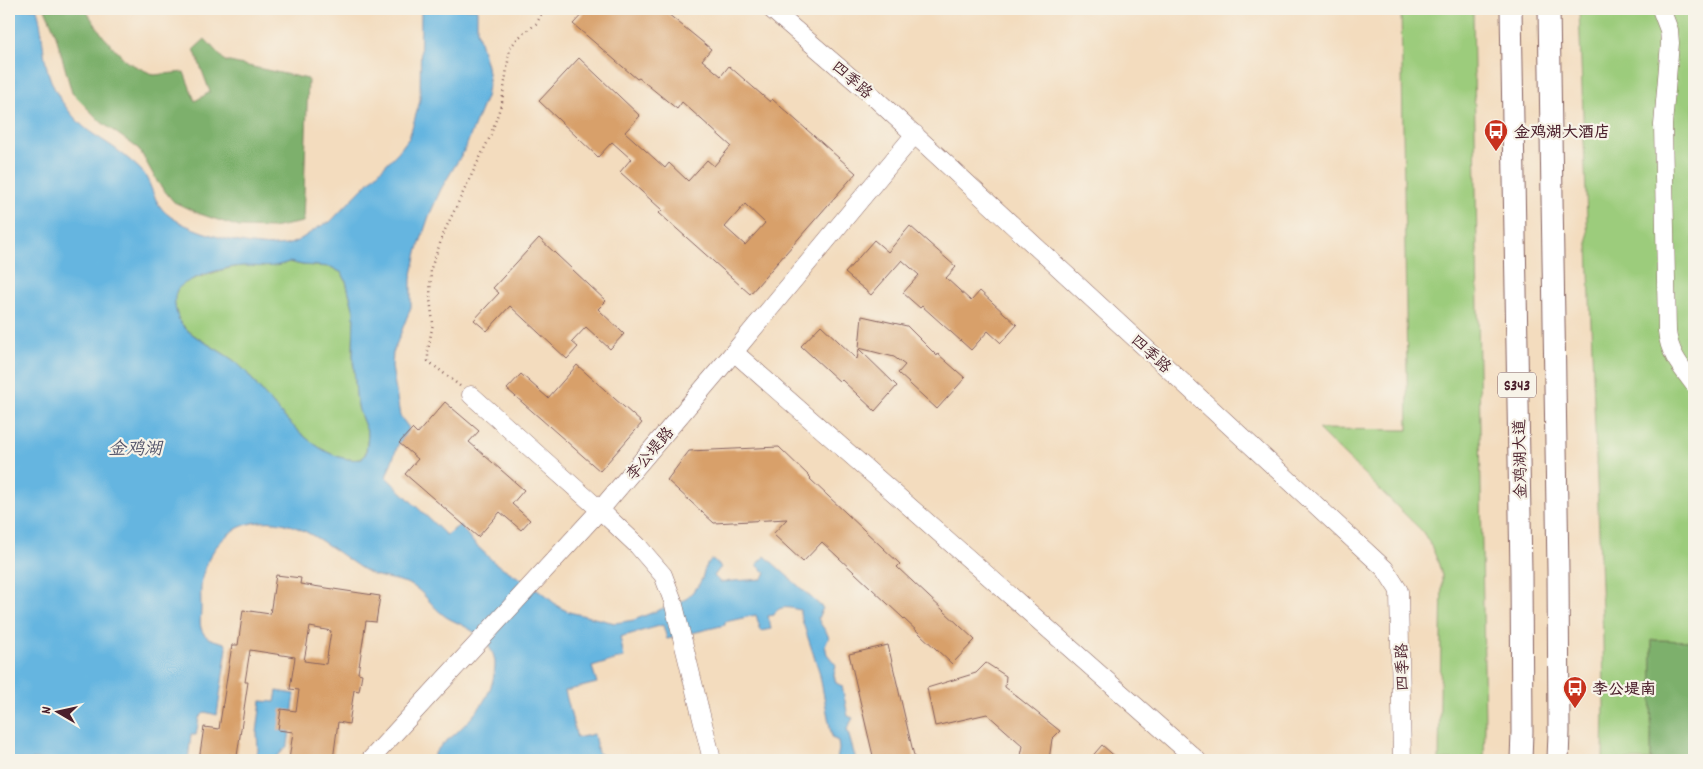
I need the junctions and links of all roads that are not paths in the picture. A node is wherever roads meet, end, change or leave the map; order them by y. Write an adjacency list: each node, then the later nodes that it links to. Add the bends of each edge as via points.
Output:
1 (771, 9): 5 (street, 四季路)
2 (1511, 9): 14 (main road, 金鸡湖大道 / S343, via 1521,572)
3 (1549, 9): 15 (main road, S343)
4 (1661, 9): 7 (street, via 1670,43 1663,125 1667,331 1675,358)
5 (915, 134): 6 (street, 李公堤路); 13 (street, 四季路, via 1385,569 1399,591)
6 (734, 352): 9 (street, 李公堤路); 12 (street)
7 (1694, 384)
8 (471, 395): 9 (street)
9 (600, 510): 10 (street, 李公堤路); 11 (street, via 663,575 673,601)
10 (370, 760)
11 (712, 760)
12 (1196, 760)
13 (1402, 760)
14 (1521, 760)
15 (1558, 760)

